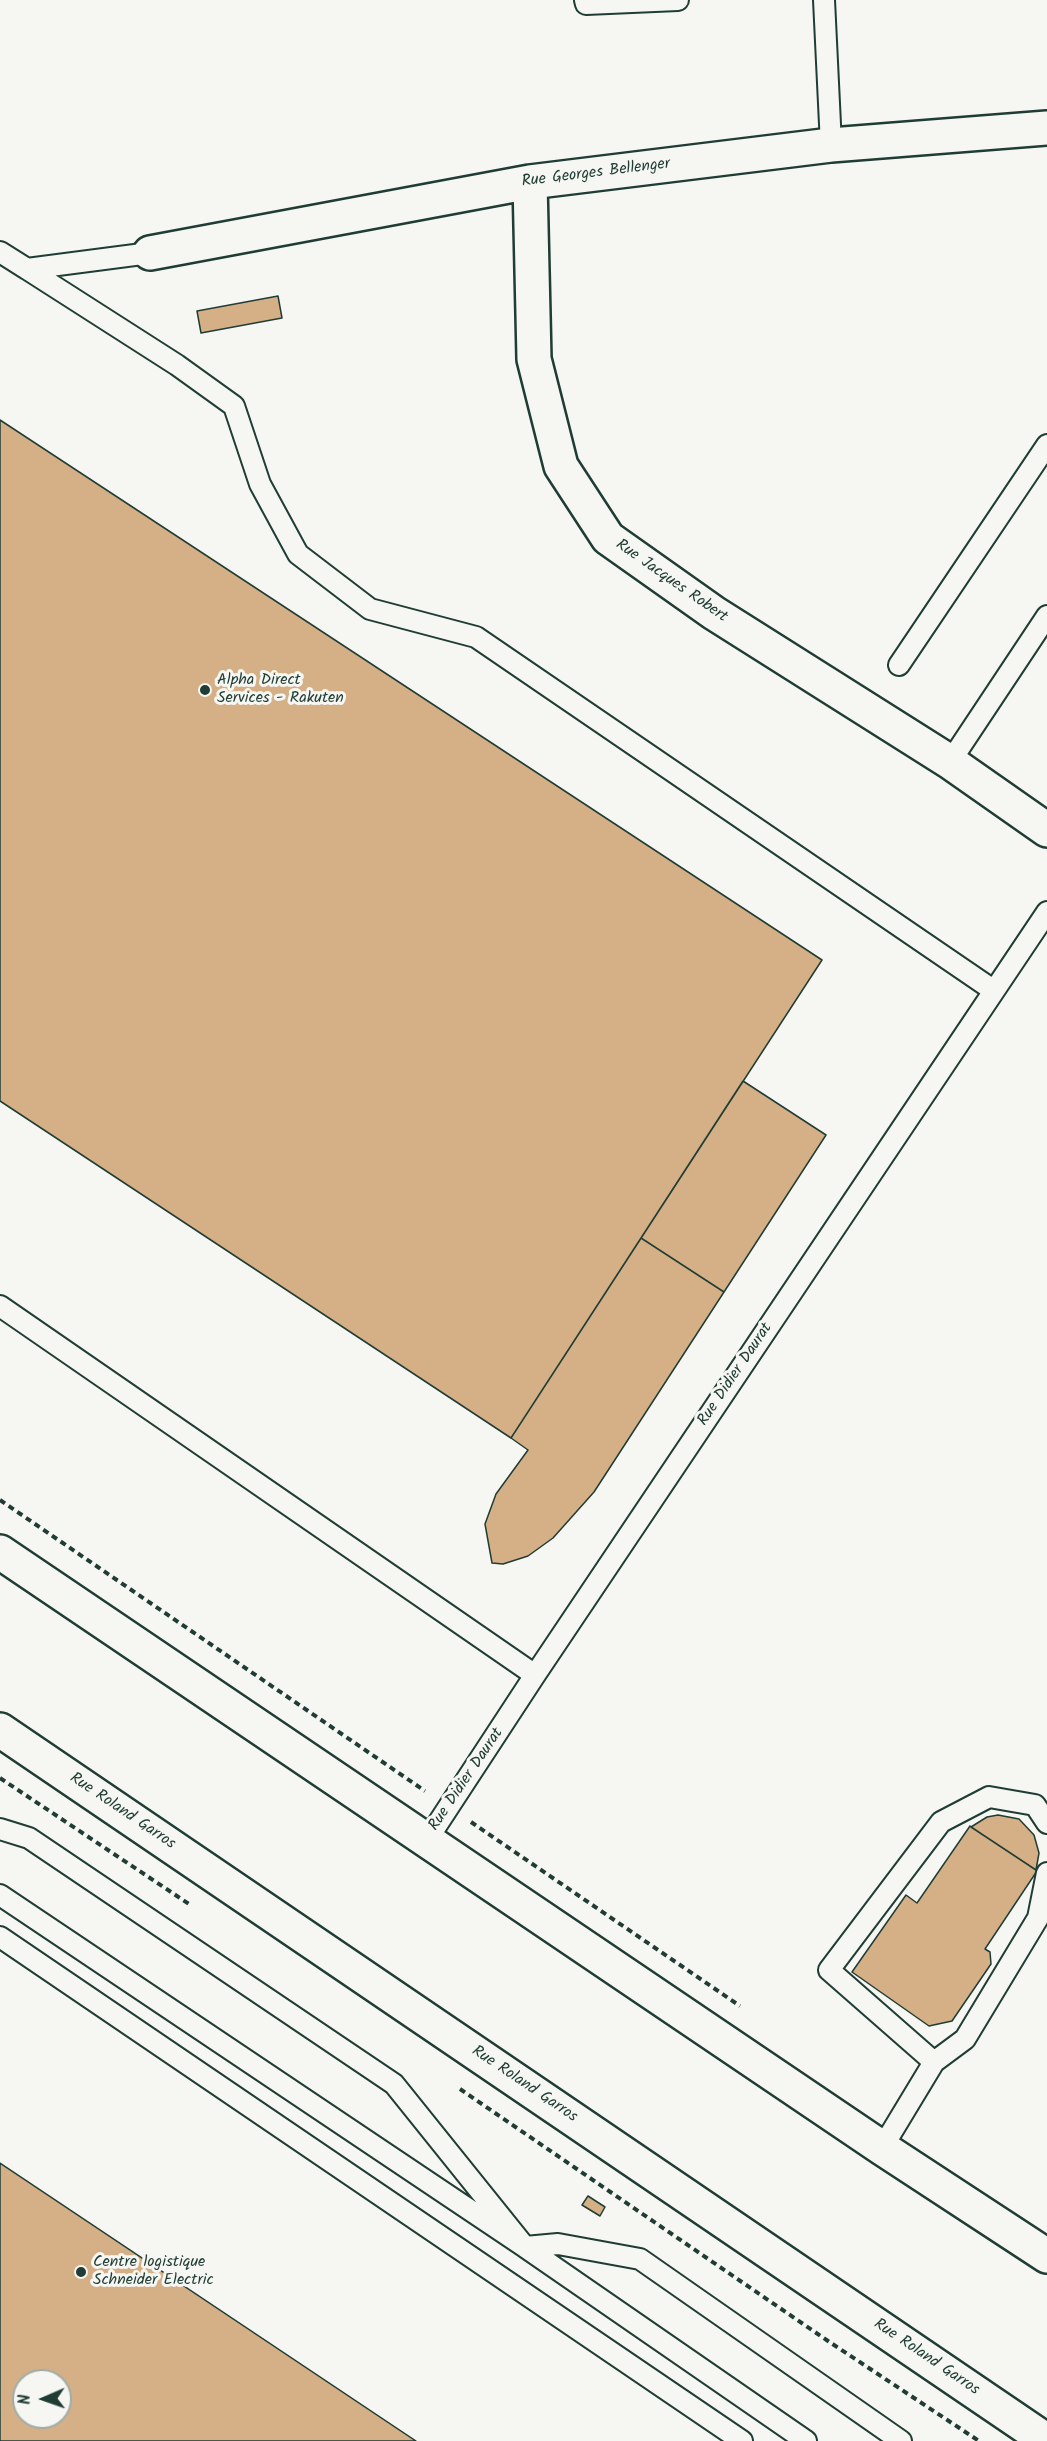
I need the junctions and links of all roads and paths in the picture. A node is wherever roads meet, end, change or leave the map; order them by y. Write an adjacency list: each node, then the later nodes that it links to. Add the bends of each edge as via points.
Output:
1 (585, 0): 2 (lane, via 586,4)
2 (678, 0)
3 (824, 0): 5 (lane)
4 (1047, 128): 5 (street, Rue Georges Bellenger)
5 (831, 145): 6 (street, Rue Georges Bellenger)
6 (530, 182): 8 (street, Rue Georges Bellenger); 13 (street, Rue Jacques Robert, via 534,359 561,465 608,538 714,613)
7 (0, 252): 9 (lane)
8 (150, 253): 9 (lane)
9 (27, 269): 16 (lane, via 234,406 260,484 298,554 370,609 476,637)
10 (1047, 444): 12 (lane)
11 (1047, 616): 13 (lane)
12 (899, 665)
13 (950, 762): 14 (street, Rue Jacques Robert)
14 (1047, 830)
15 (1047, 912): 16 (lane, Rue Didier Daurat)
16 (993, 990): 20 (lane, Rue Didier Daurat)
17 (0, 1306): 20 (lane)
18 (0, 1500): 23 (path)
19 (0, 1552): 26 (street)
20 (535, 1675): 23 (lane, Rue Didier Daurat)
21 (0, 1730): 41 (street, Rue Roland Garros)
22 (0, 1778): 29 (path)
23 (449, 1808): 26 (lane, Rue Didier Daurat); 31 (path)
24 (1047, 1823): 32 (lane, via 1035,1805 989,1797 941,1822 829,1970)
25 (0, 1829): 35 (lane, via 29,1838 394,2084)
26 (427, 1840): 34 (street)
27 (1047, 1873): 32 (lane, via 1038,1918 965,2039)
28 (0, 1895): 35 (lane)
29 (195, 1908)
30 (0, 1937): 37 (lane)
31 (744, 2009)
32 (934, 2062): 34 (lane)
33 (458, 2087): 40 (path)
34 (882, 2148): 36 (street)
35 (525, 2247): 38 (lane); 39 (lane, via 558,2244 640,2259)
36 (1047, 2256)
37 (741, 2441)
38 (806, 2441)
39 (901, 2441)
40 (979, 2441)
41 (1047, 2441)

